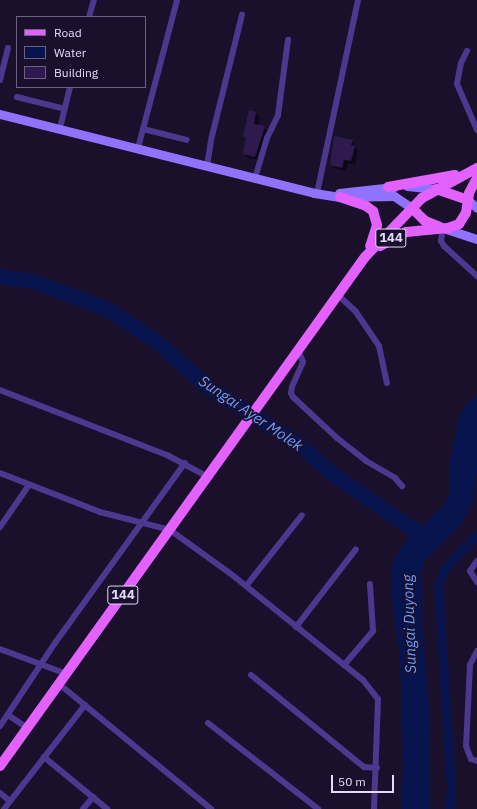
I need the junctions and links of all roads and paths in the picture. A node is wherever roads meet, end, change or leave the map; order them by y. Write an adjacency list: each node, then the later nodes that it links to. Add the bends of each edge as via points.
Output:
1 (94, 0): 5 (street)
2 (177, 0): 15 (street)
3 (358, 0): 24 (street)
4 (242, 15): 19 (street)
5 (89, 16)
6 (288, 40): 21 (street, via 278,115 267,138)
7 (8, 48): 9 (street)
8 (466, 52): 16 (street, via 457,84)
9 (0, 80)
10 (70, 88): 12 (street)
11 (17, 96): 12 (street)
12 (65, 109): 14 (street)
13 (0, 114): 14 (main road)
14 (60, 128): 18 (main road)
15 (143, 129): 17 (street); 18 (street)
16 (477, 130)
17 (187, 140)
18 (138, 148): 19 (main road)
19 (207, 166): 21 (main road)
20 (476, 172): 22 (main road); 23 (main road, 144); 26 (main road, 144)
21 (255, 178): 24 (main road)
22 (388, 187): 23 (main road, 144); 24 (main road)
23 (436, 188): 26 (main road, 144); 27 (main road, 144)
24 (320, 194): 25 (main road, 144)
25 (340, 197): 27 (main road, 144, via 388,195 401,199); 31 (main road, via 366,206 376,218 376,233)
26 (468, 200): 28 (main road); 29 (main road, 144, via 466,213 459,224)
27 (412, 208): 29 (main road, 144, via 425,221); 31 (main road, 144)
28 (477, 208)
29 (443, 228): 30 (main road); 32 (main road, 144, via 406,232 392,237); 33 (street, via 441,241 444,246)
30 (477, 239)
31 (365, 257): 32 (main road, 144)
32 (352, 274): 34 (main road, 144)
33 (477, 276)
34 (337, 294): 35 (main road, 144); 36 (street, via 356,312 379,346)
35 (298, 350): 40 (main road, 144); 42 (street, via 303,362 290,393 293,397 337,438 366,461 395,478)
36 (387, 383)
37 (0, 390): 38 (street)
38 (185, 463): 40 (street); 44 (street)
39 (0, 473): 41 (street)
40 (208, 477): 46 (main road, 144)
41 (29, 484): 44 (street, via 100,512); 45 (street)
42 (402, 486)
43 (302, 515): 51 (street)
44 (143, 524): 46 (street); 56 (street, via 55,643)
45 (0, 527)
46 (170, 530): 51 (street); 57 (main road, 144)
47 (356, 549): 52 (street)
48 (477, 561): 49 (street, via 470,571)
49 (477, 582)
50 (370, 584): 55 (street, via 373,631)
51 (246, 586): 52 (street)
52 (296, 627): 55 (street)
53 (0, 649): 56 (street)
54 (477, 650): 66 (street, via 470,665 466,746 472,759)
55 (344, 665): 68 (street, via 371,687 378,700)
56 (42, 666): 57 (street); 61 (street)
57 (67, 674): 59 (main road, 144)
58 (251, 674): 68 (street, via 364,767)
59 (59, 684): 60 (street); 64 (main road, 144)
60 (85, 705): 65 (street); 75 (street)
61 (8, 715): 63 (street); 64 (street)
62 (208, 723): 76 (street)
63 (0, 726)
64 (27, 728): 67 (main road, 144)
65 (44, 757): 70 (street); 71 (street)
66 (477, 761)
67 (0, 766)
68 (377, 768): 77 (street)
69 (0, 793): 71 (street)
70 (92, 797): 73 (street); 74 (street)
71 (10, 801): 72 (street)
72 (4, 809)
73 (83, 809)
74 (107, 809)
75 (210, 809)
76 (318, 809)
77 (374, 809)

